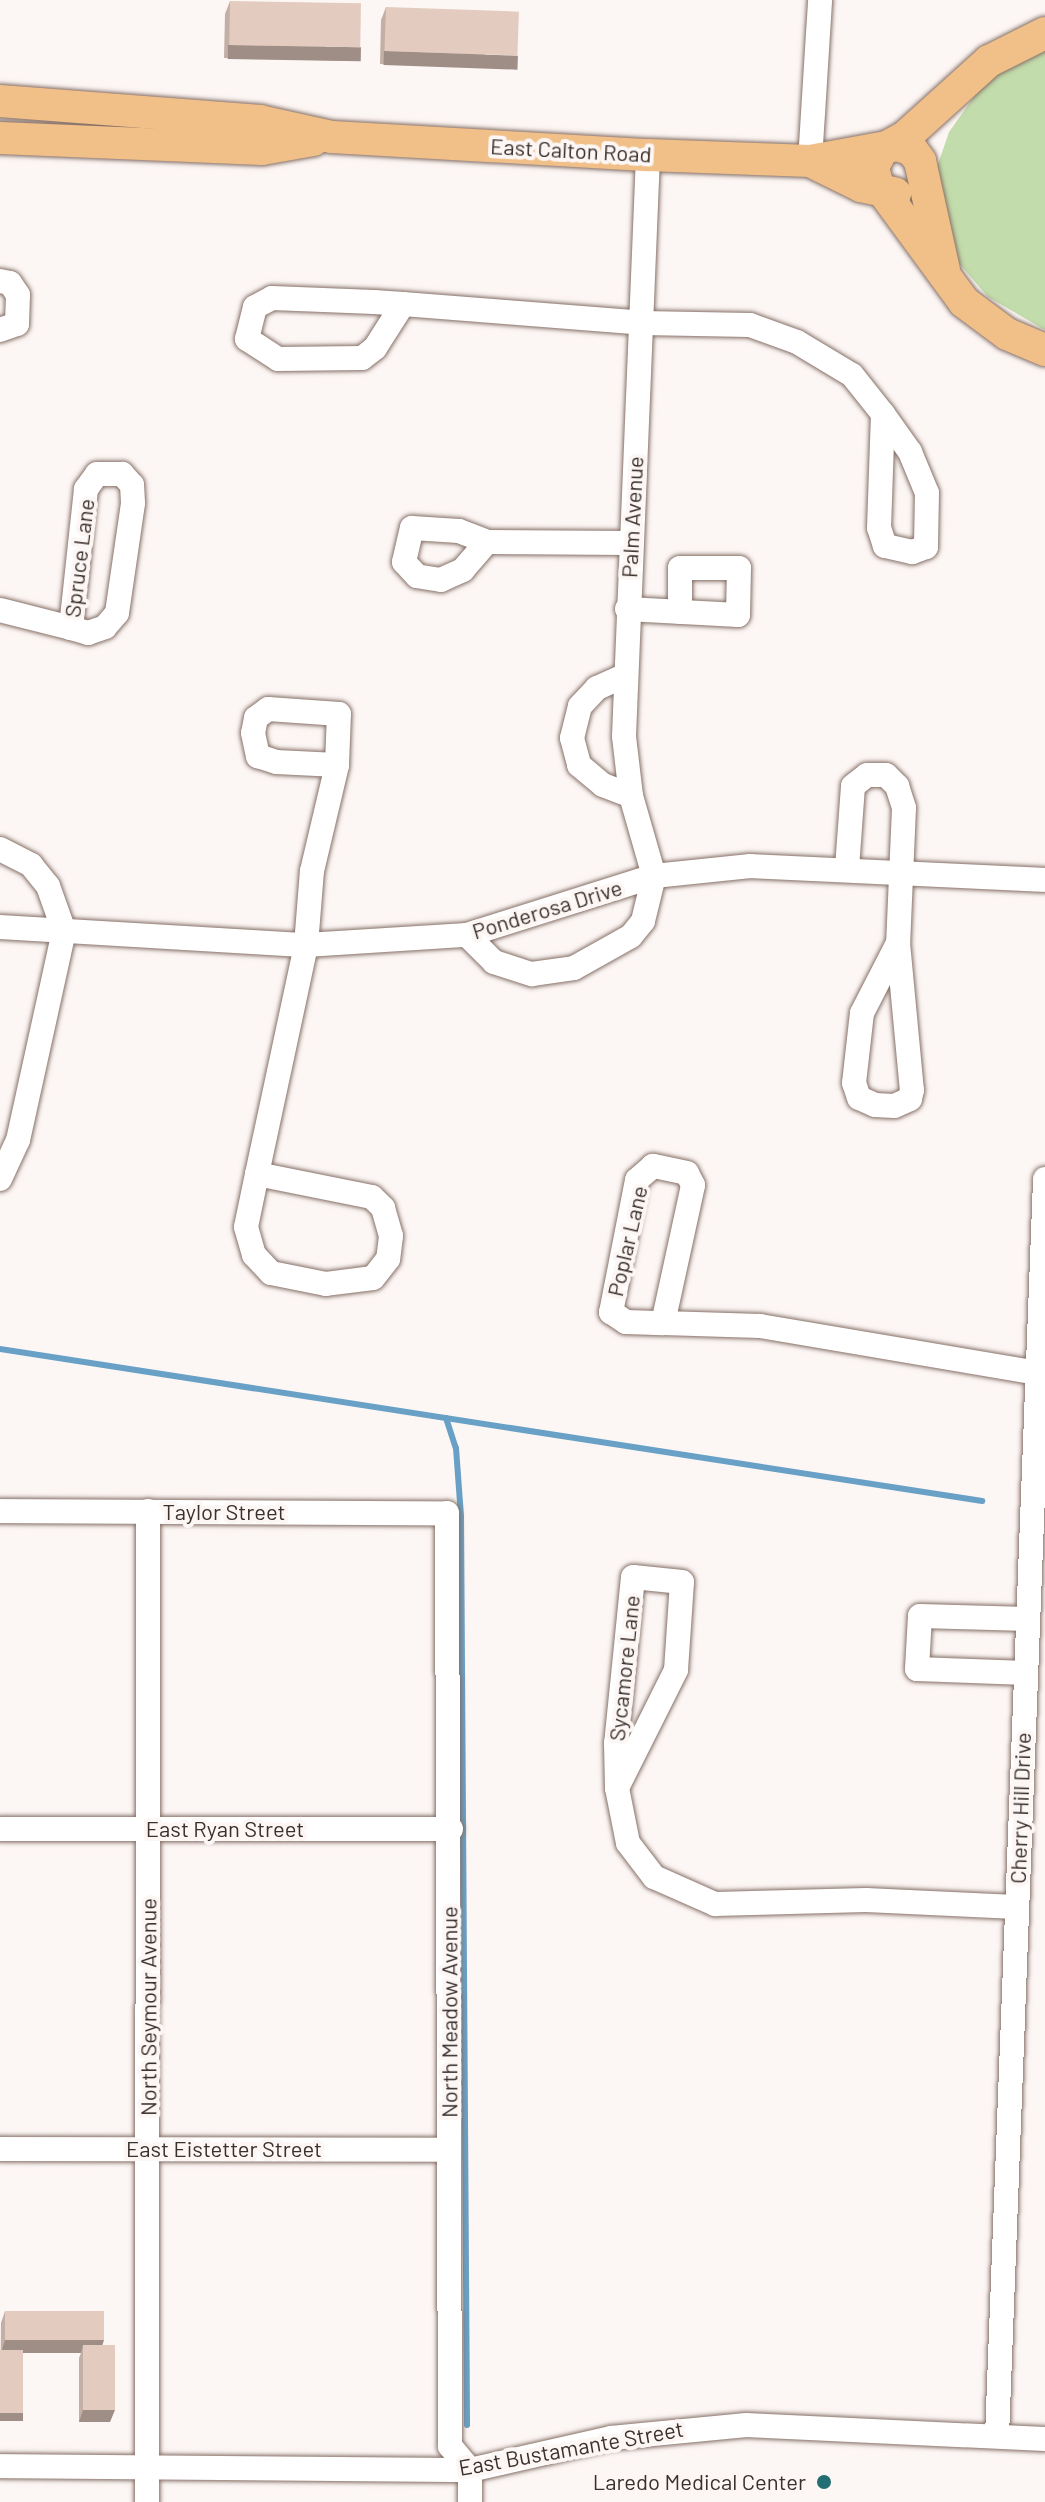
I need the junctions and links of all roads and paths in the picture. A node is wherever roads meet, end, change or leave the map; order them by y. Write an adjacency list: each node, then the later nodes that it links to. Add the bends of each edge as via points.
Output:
1 (820, 0): 11 (street)
2 (1045, 33): 3 (main road, via 989,61)
3 (960, 87): 9 (main road); 12 (main road, via 932,140)
4 (0, 101): 5 (main road, East Calton Road)
5 (106, 106): 6 (main road, East Calton Road, via 260,121); 8 (main road)
6 (332, 137): 8 (main road, East Calton Road, via 262,149); 10 (main road, East Calton Road)
7 (0, 138): 8 (main road, East Calton Road)
8 (99, 141)
9 (886, 147): 11 (main road, East Calton Road); 12 (main road, via 912,150); 13 (main road, via 873,167)
10 (648, 155): 11 (main road, East Calton Road); 17 (street, Palm Avenue)
11 (810, 161): 13 (main road, East Calton Road)
12 (923, 172): 13 (main road, via 905,192); 14 (main road, East Calton Road)
13 (883, 191): 14 (main road, East Calton Road)
14 (944, 270): 19 (main road, East Calton Road, via 964,302 1007,334)
15 (0, 281): 18 (street, via 10,283 18,295 17,324)
16 (403, 304): 16 (street, via 272,298 255,307 247,339 278,359 362,358 375,348); 17 (street)
17 (642, 323): 20 (street, via 750,325 797,342 852,375); 22 (street, Palm Avenue)
18 (0, 330)
19 (1045, 350)
20 (883, 414): 20 (street, via 879,528 885,546 912,552 926,547 927,493 910,452)
21 (487, 542): 22 (street)
22 (630, 543): 23 (street, Palm Avenue)
23 (627, 609): 25 (street); 27 (street, Palm Avenue)
24 (0, 610): 26 (street, Spruce Lane)
25 (680, 612)
26 (71, 628): 26 (street, Spruce Lane, via 88,633 105,627 117,613 133,503 132,485 122,474 97,474 86,489)
27 (624, 676): 29 (street, Palm Avenue); 29 (street, via 597,688 580,706 572,738 579,765 603,785)
28 (337, 765): 39 (street, via 312,871)
29 (631, 796): 33 (street, Palm Avenue)
30 (0, 849): 36 (street, via 31,865 48,886)
31 (847, 868): 32 (street, Ponderosa Drive); 32 (street, via 853,786 867,775 886,775 897,786 904,808); 33 (street, Ponderosa Drive, via 750,866)
32 (902, 871): 34 (street, Ponderosa Drive); 38 (street)
33 (654, 876): 37 (street, Ponderosa Drive); 37 (street, via 643,921 631,936 574,968 532,974 494,962)
34 (1045, 880)
35 (0, 927): 36 (street, Ponderosa Drive)
36 (64, 931): 39 (street, Ponderosa Drive); 40 (street, via 18,1140)
37 (467, 935): 39 (street, Ponderosa Drive)
38 (898, 943): 38 (street, via 862,1013 854,1083 859,1098 875,1105 894,1106 910,1099 912,1090)
39 (306, 945): 41 (street)
40 (2, 1171)
41 (257, 1174): 41 (street, via 246,1227 254,1255 271,1273 326,1284 373,1278 388,1259 391,1236 383,1208 372,1197)
42 (1045, 1179): 44 (street, Cherry Hill Drive)
43 (663, 1323): 43 (street, Poplar Lane, via 693,1185 687,1173 653,1166 637,1180 611,1312 626,1322); 44 (street, Poplar Lane, via 760,1326)
44 (1037, 1373): 48 (street, Cherry Hill Drive)
45 (0, 1511): 46 (street, Taylor Street)
46 (148, 1511): 47 (street, Taylor Street); 53 (street, North Seymour Avenue)
47 (447, 1513): 54 (street, North Meadow Avenue)
48 (1028, 1619): 49 (street, Cherry Hill Drive); 49 (street, via 920,1616 917,1669)
49 (1026, 1673): 50 (street, Cherry Hill Drive)
50 (1035, 1700): 55 (street, Cherry Hill Drive)
51 (617, 1788): 51 (street, Sycamore Lane, via 676,1670 682,1582 633,1577 616,1743); 55 (street, Sycamore Lane, via 628,1843 654,1877 715,1904 866,1900)
52 (0, 1829): 53 (street, East Ryan Street)
53 (148, 1829): 54 (street, East Ryan Street); 57 (street, North Seymour Avenue)
54 (451, 1829): 58 (street, North Meadow Avenue)
55 (1016, 1907): 59 (street, Cherry Hill Drive)
56 (0, 2149): 57 (street, East Eistetter Street)
57 (147, 2149): 58 (street, East Eistetter Street); 62 (street, North Seymour Avenue)
58 (448, 2150): 63 (street, North Meadow Avenue, via 450,2446)
59 (997, 2436): 60 (street, East Bustamante Street); 63 (street, East Bustamante Street, via 795,2426 682,2427)
60 (1045, 2439)
61 (0, 2466): 62 (street, East Bustamante Street)
62 (147, 2467): 63 (street, East Bustamante Street); 64 (street, North Seymour Avenue)
63 (470, 2470): 65 (street)
64 (147, 2502)
65 (470, 2502)

